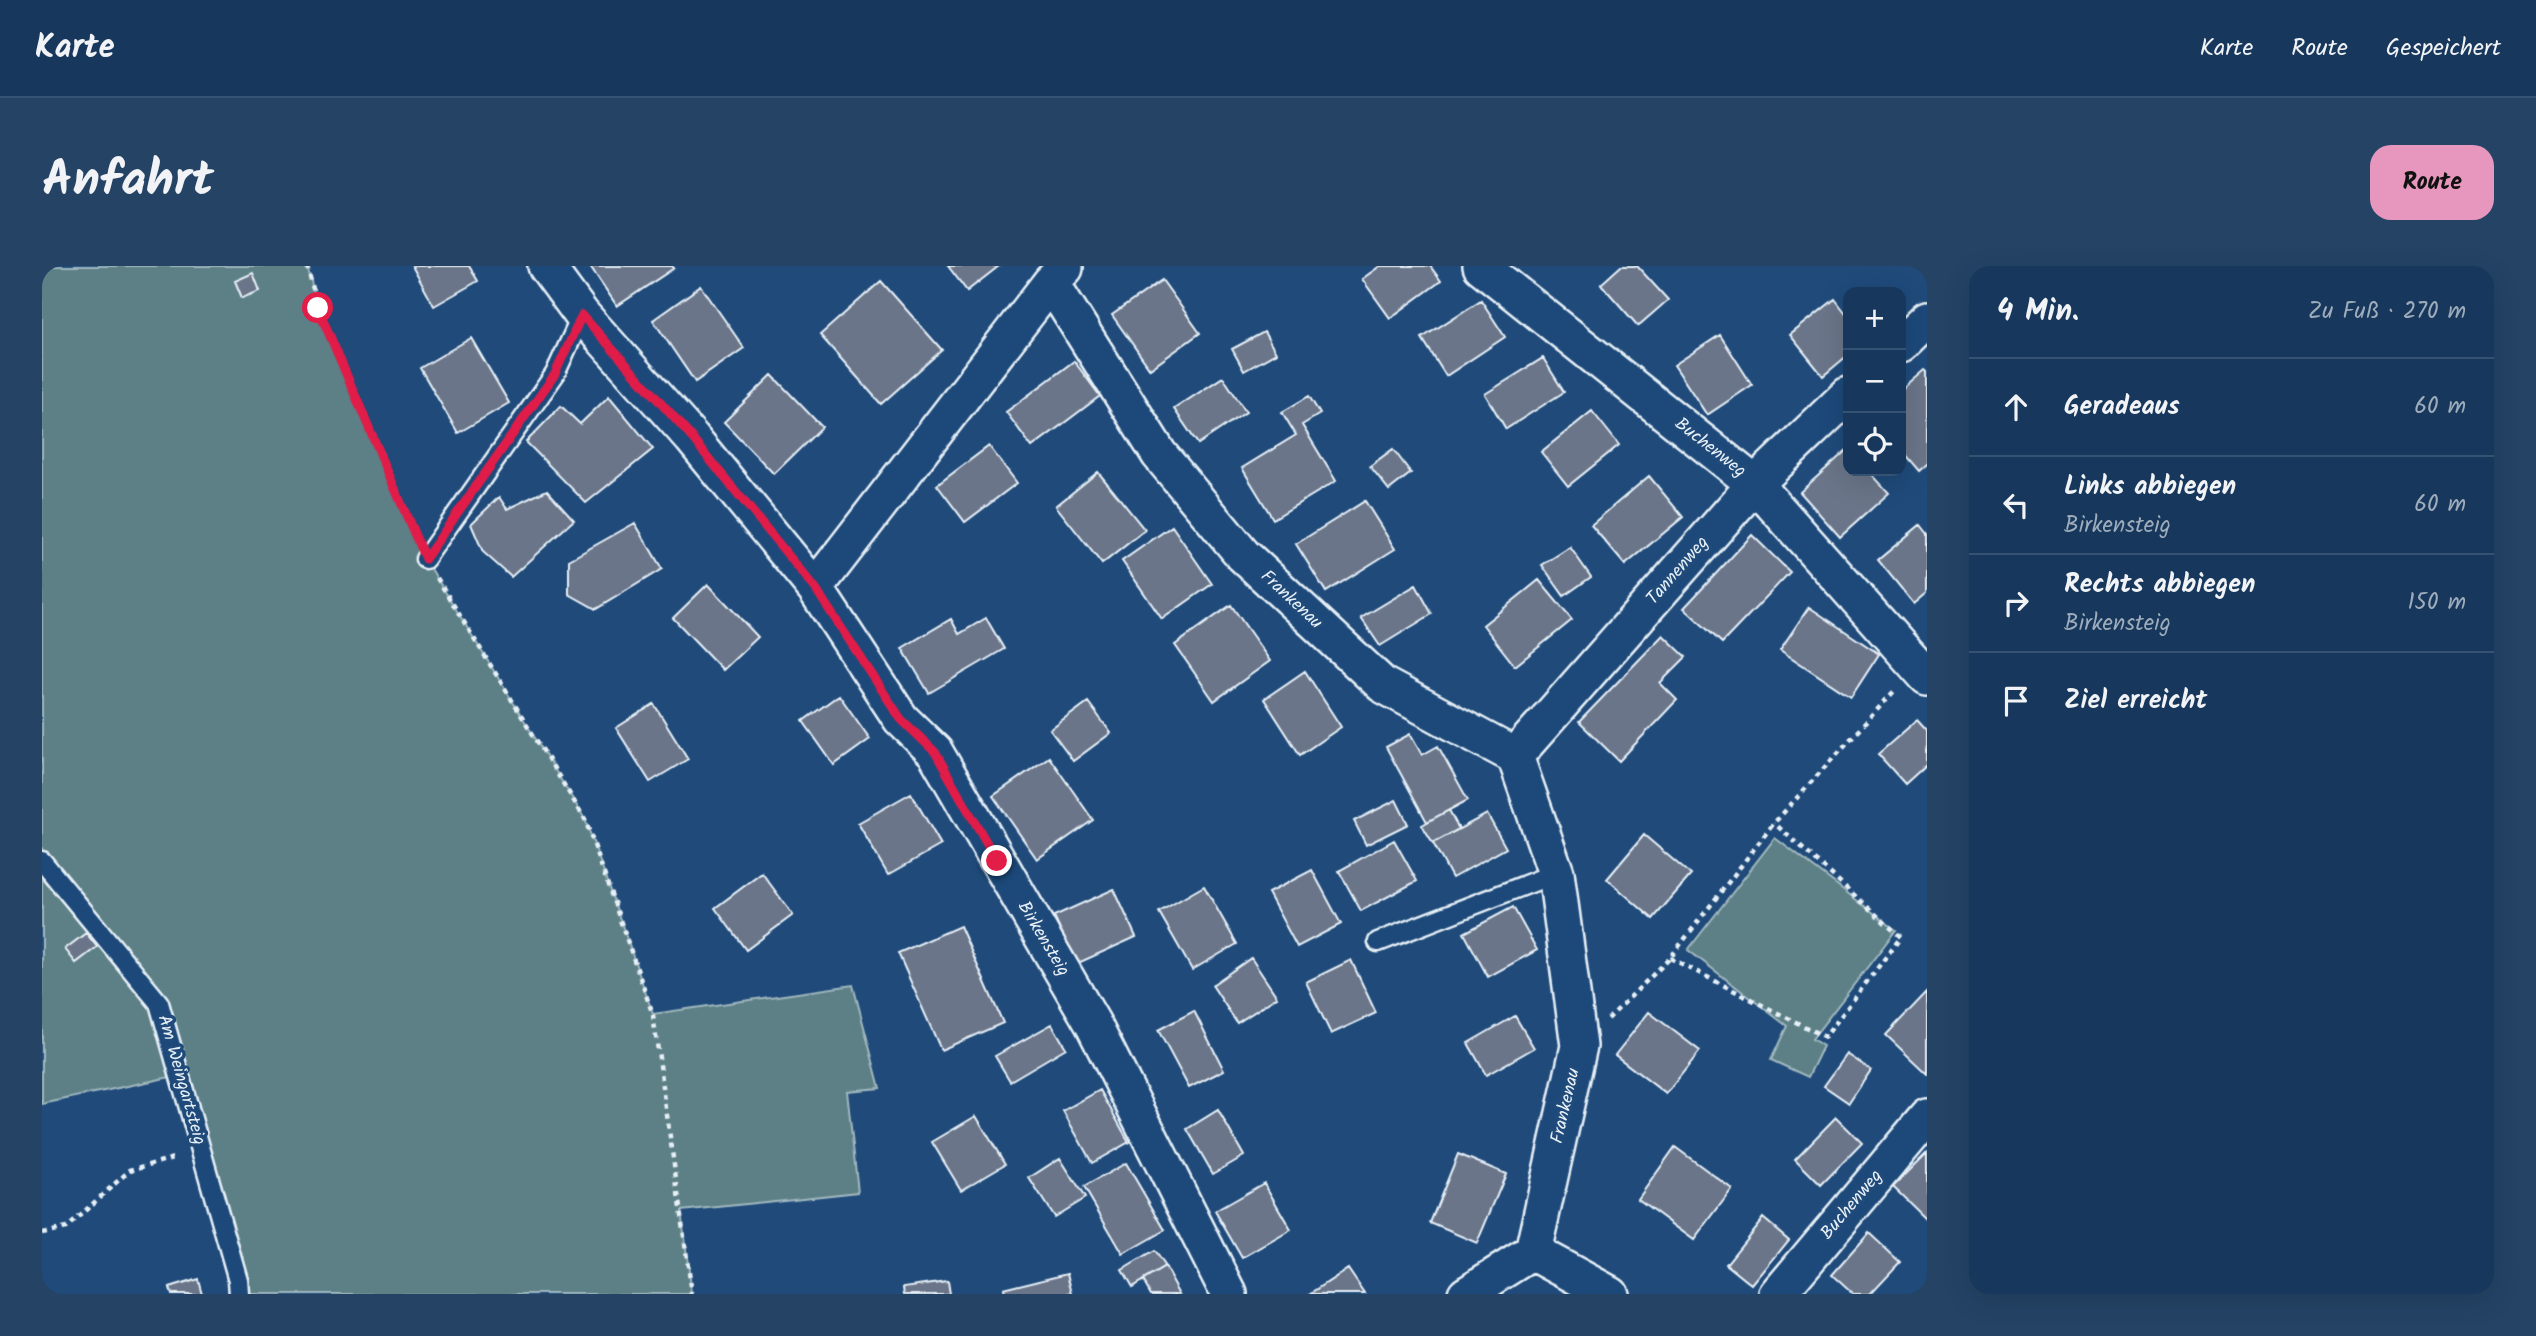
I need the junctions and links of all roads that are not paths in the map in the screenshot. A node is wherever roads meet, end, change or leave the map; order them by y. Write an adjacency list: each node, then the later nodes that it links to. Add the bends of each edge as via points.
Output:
1 (546, 266): 4 (street, Birkensteig)
2 (1481, 266): 8 (street, Buchenweg)
3 (1059, 274): 10 (street, Frankenau); 12 (street, Frankenau, via 1159,454 1243,555 1383,685)
4 (582, 315): 9 (lane, via 555,374); 10 (street, Birkensteig, via 692,438)
5 (1927, 319): 6 (street)
6 (1906, 339)
7 (1843, 400): 8 (street, Tannenweg)
8 (1755, 484): 11 (street, Buchenweg); 12 (street, Tannenweg)
9 (425, 559)
10 (815, 588): 19 (street, Birkensteig, via 901,719 935,752 1093,1024)
11 (1922, 660)
12 (1515, 756): 14 (street, Frankenau)
13 (42, 861): 18 (lane, Am Weingartsteig, via 159,1003)
14 (1556, 873): 15 (lane); 17 (street, Frankenau, via 1579,1046)
15 (1378, 942)
16 (1927, 1116): 22 (street, Buchenweg)
17 (1534, 1252): 20 (street); 21 (street)
18 (239, 1294)
19 (1229, 1294)
20 (1466, 1294)
21 (1610, 1294)
22 (1777, 1294)

